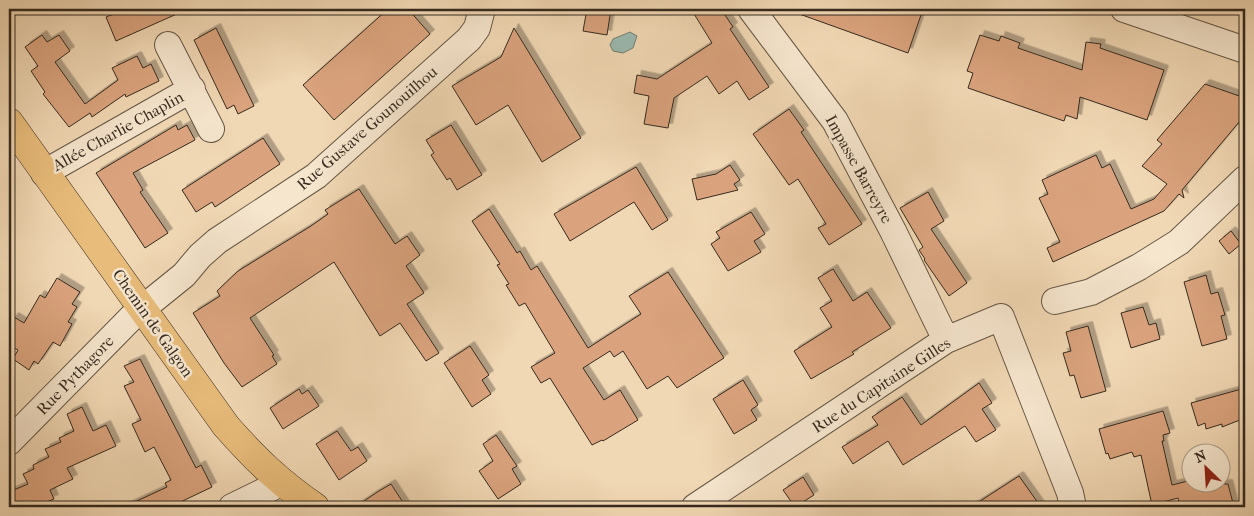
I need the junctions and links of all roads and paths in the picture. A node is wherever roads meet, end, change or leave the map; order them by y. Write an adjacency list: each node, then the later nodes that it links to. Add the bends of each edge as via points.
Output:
1 (482, 9): 12 (street, Rue Gustave Gounouilhou, via 477,28 469,40 316,176 217,241 184,275)
2 (751, 9): 13 (street, Impasse Barreyre, via 834,121)
3 (1124, 9): 5 (street)
4 (168, 45): 6 (street, Allée Charlie Chaplin)
5 (1245, 50)
6 (192, 89): 8 (street, Allée Charlie Chaplin); 9 (street, Allée Charlie Chaplin)
7 (9, 122): 9 (main road, Chemin de Galgon)
8 (211, 130)
9 (44, 173): 12 (main road, Chemin de Galgon)
10 (1245, 179): 11 (street, via 1179,242 1091,292)
11 (1055, 301)
12 (142, 308): 14 (street, Rue Pythagore); 15 (main road, Chemin de Galgon, via 226,426)
13 (946, 340): 18 (street, Rue du Capitaine Gilles); 19 (street, Rue du Capitaine Gilles, via 1001,317)
14 (9, 442)
15 (281, 483): 16 (street); 17 (main road, Chemin de Galgon)
16 (232, 507)
17 (315, 507)
18 (695, 507)
19 (1073, 507)

